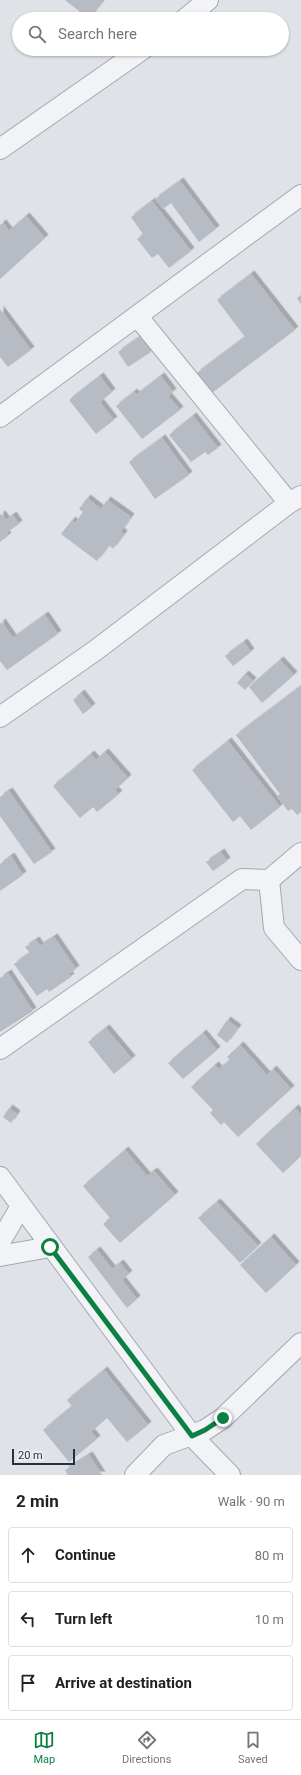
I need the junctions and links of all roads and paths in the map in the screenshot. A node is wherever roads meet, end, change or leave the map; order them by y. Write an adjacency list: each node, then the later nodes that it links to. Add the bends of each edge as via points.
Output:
1 (208, 0): 2 (street)
2 (193, 12)
3 (133, 56): 4 (street)
4 (0, 149)
5 (301, 195): 6 (street)
6 (138, 317): 7 (street); 8 (street)
7 (0, 417)
8 (295, 500): 9 (street, via 96,650)
9 (0, 717)
10 (301, 853): 11 (street)
11 (269, 880): 12 (street, via 274,928); 13 (street, via 242,879)
12 (301, 960)
13 (0, 1049)
14 (0, 1177): 15 (street)
15 (21, 1206): 16 (street); 17 (street)
16 (0, 1242)
17 (50, 1247): 18 (street); 20 (street)
18 (0, 1256)
19 (301, 1343): 20 (street, via 223,1418)
20 (192, 1436): 21 (street, via 164,1445); 22 (street)
21 (135, 1475)
22 (230, 1475)

